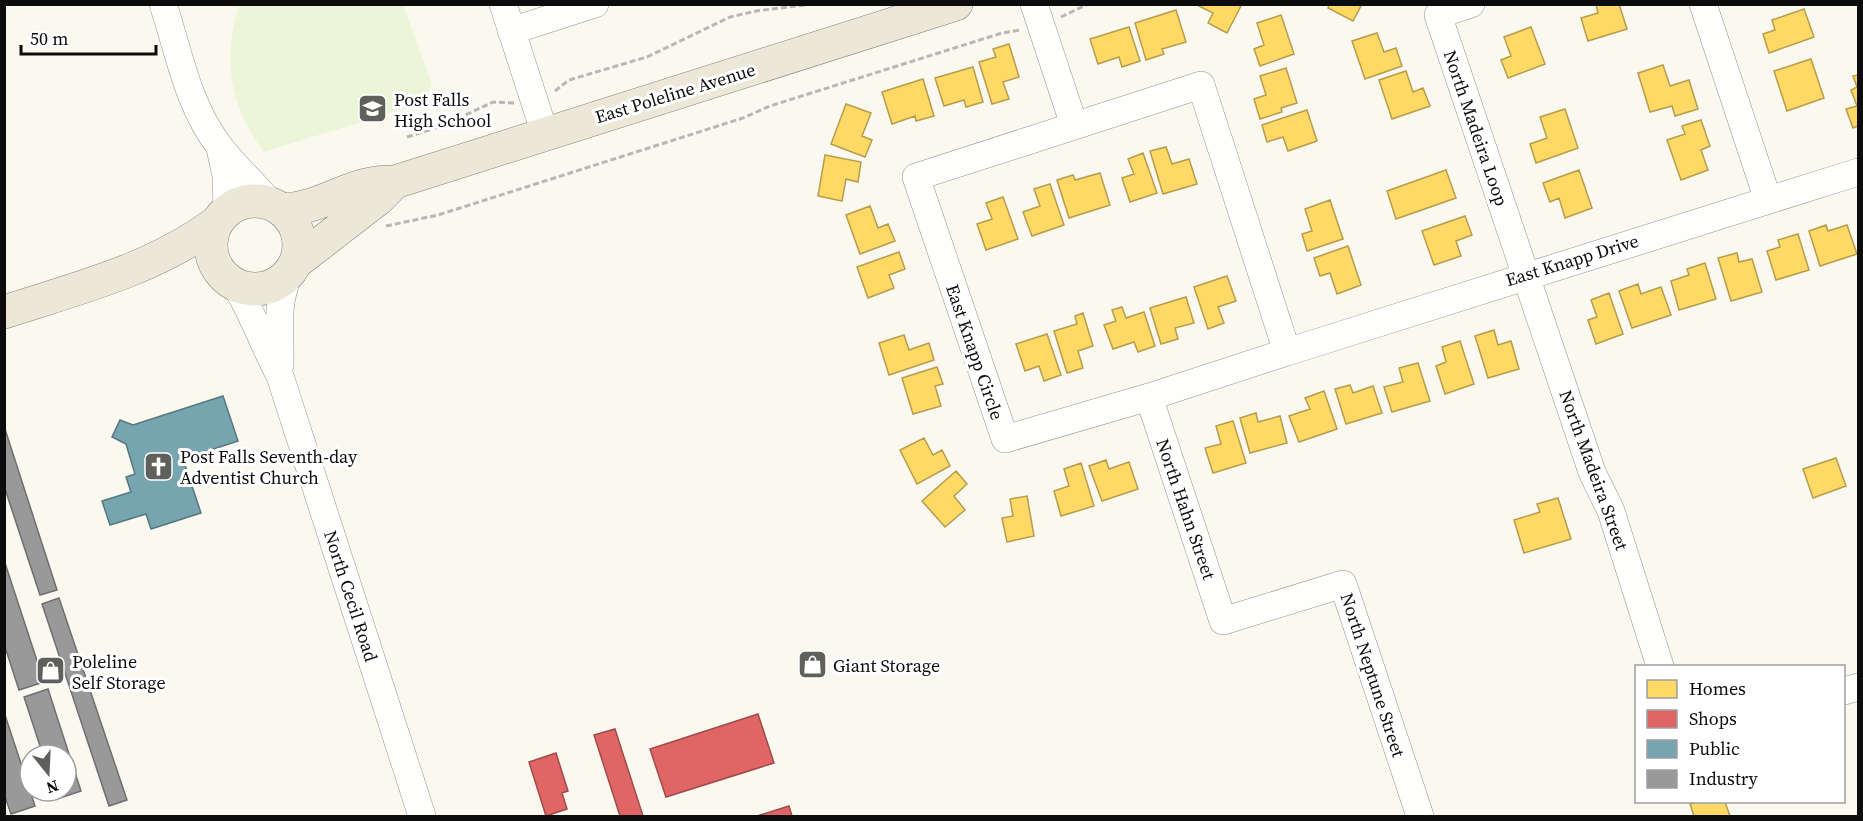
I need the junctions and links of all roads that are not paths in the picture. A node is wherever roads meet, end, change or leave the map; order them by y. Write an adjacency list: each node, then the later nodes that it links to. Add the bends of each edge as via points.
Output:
1 (163, 4): 11 (street, via 196,107)
2 (503, 4): 8 (street)
3 (596, 4): 8 (street)
4 (956, 4): 10 (main road, East Poleline Avenue)
5 (1034, 4): 9 (street)
6 (1471, 4): 19 (street, North Madeira Loop, via 1438,15)
7 (1703, 4): 14 (street)
8 (511, 31): 10 (street)
9 (1074, 125): 22 (street, East Knapp Circle, via 1201,85); 24 (street, East Knapp Circle, via 916,177 1005,439)
10 (545, 134): 13 (main road, East Poleline Avenue)
11 (220, 148): 15 (street); 16 (street, via 226,176)
12 (1858, 172): 14 (street, East Knapp Drive)
13 (395, 182): 15 (main road, East Poleline Avenue, via 359,184 302,209); 18 (main road, East Poleline Avenue)
14 (1768, 200): 19 (street, East Knapp Drive)
15 (276, 207): 16 (main road, via 255,201 240,203); 18 (main road, via 293,221 298,235 299,249)
16 (222, 216): 17 (main road, via 198,236); 20 (main road, via 212,236 211,251 215,264)
17 (139, 268): 20 (main road, via 178,267); 21 (main road)
18 (291, 269): 20 (main road, via 276,284 263,288 249,288); 23 (street, North Cecil Road, via 279,300 277,319)
19 (1526, 274): 22 (street, East Knapp Drive); 26 (street, North Madeira Street, via 1592,472 1611,511)
20 (229, 280): 23 (street, North Cecil Road, via 257,324)
21 (4, 312)
22 (1287, 352): 24 (street, East Knapp Circle)
23 (280, 376): 27 (street, North Cecil Road)
24 (1149, 397): 25 (street, North Hahn Street)
25 (1223, 621): 28 (street, North Neptune Street, via 1343,584)
26 (1660, 665)
27 (422, 816)
28 (1420, 816)

